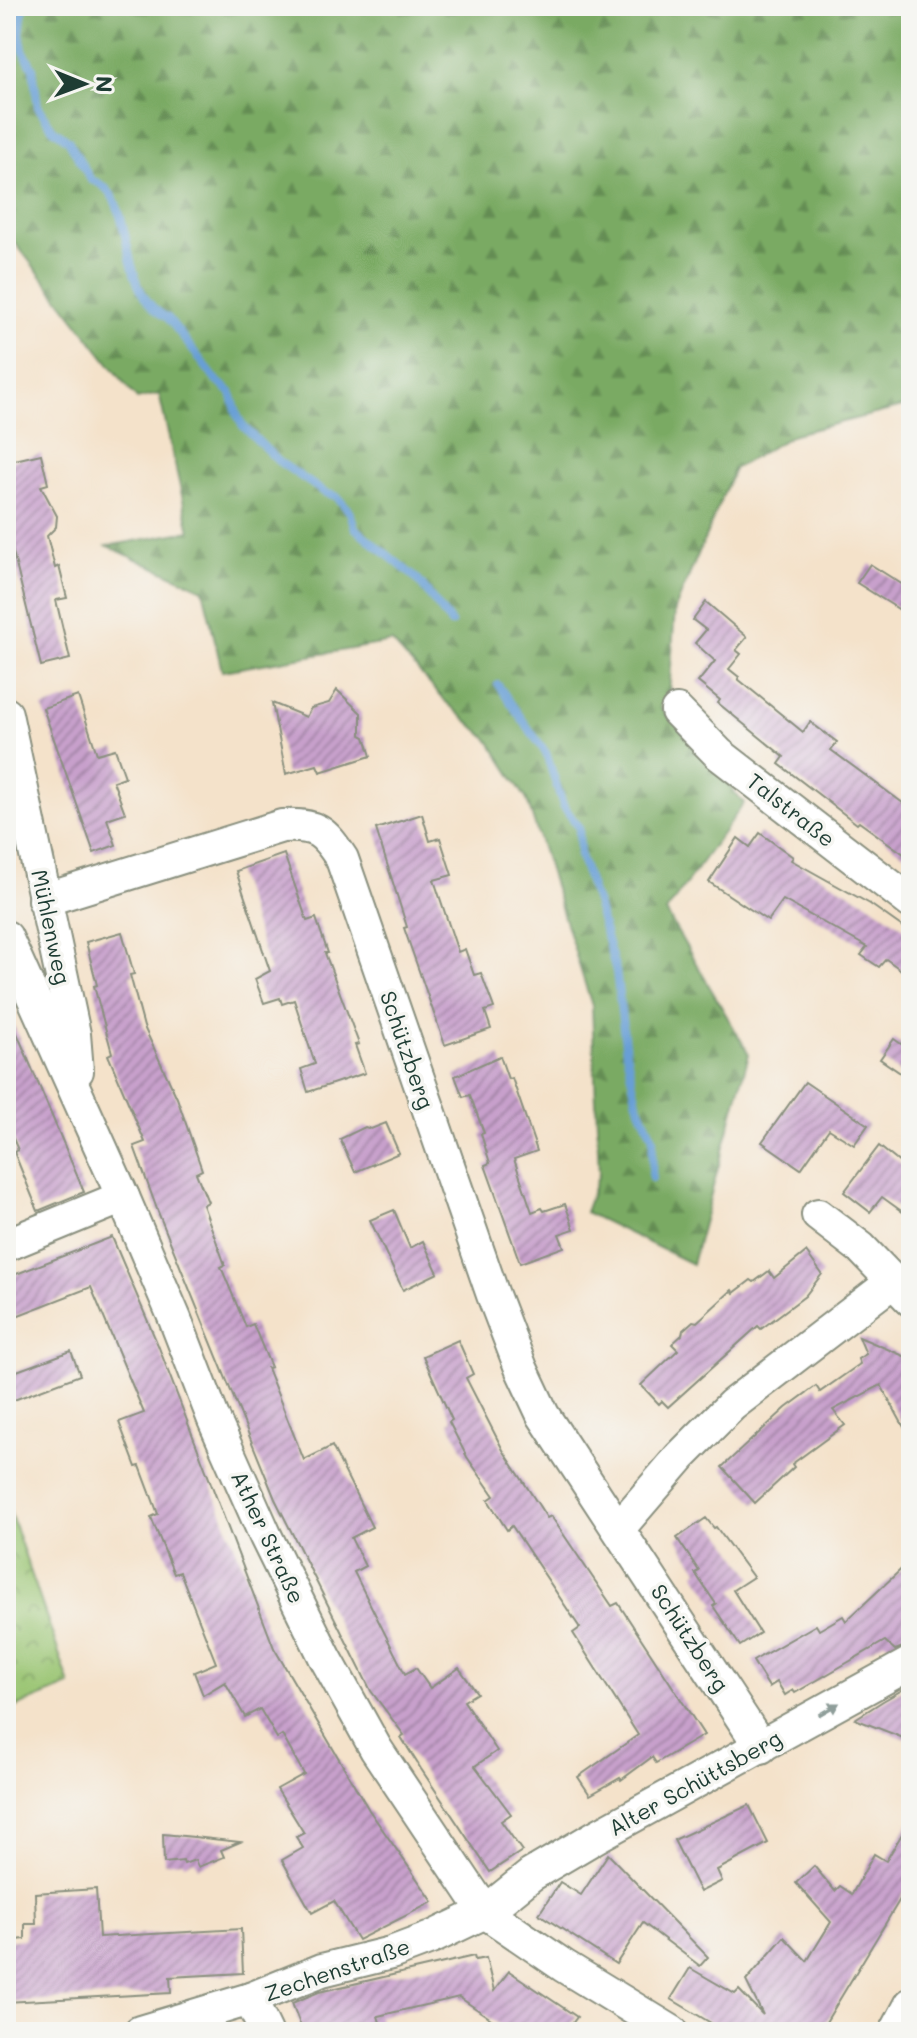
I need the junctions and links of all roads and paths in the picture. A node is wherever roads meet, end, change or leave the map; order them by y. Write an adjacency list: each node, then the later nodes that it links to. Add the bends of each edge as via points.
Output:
1 (677, 711): 4 (street, Talstraße, via 719,754)
2 (6, 714): 3 (street, Mühlenweg)
3 (44, 900): 6 (street, Mühlenweg, via 74,1034); 11 (street, Schützberg, via 282,826 306,825 327,836 342,859 521,1368 543,1415)
4 (911, 902)
5 (6, 937): 6 (street, Ather Straße)
6 (78, 1094): 7 (street, Ather Straße)
7 (123, 1197): 9 (street); 14 (street, Ather Straße, via 214,1420 325,1657 376,1749)
8 (818, 1215): 10 (street)
9 (6, 1245)
10 (903, 1290): 11 (street, via 732,1405)
11 (619, 1528): 13 (street, Schützberg)
12 (911, 1663): 13 (street, Alter Schüttsberg, one-way to 12)
13 (761, 1747): 14 (street, Alter Schüttsberg, via 531,1875)
14 (485, 1912): 15 (street, Zechenstraße, via 391,1953 322,1970); 19 (street, Ather Straße)
15 (250, 1999): 17 (street, Zechenstraße); 18 (street)
16 (911, 2004): 20 (street)
17 (140, 2032)
18 (266, 2032)
19 (672, 2032)
20 (896, 2032)

